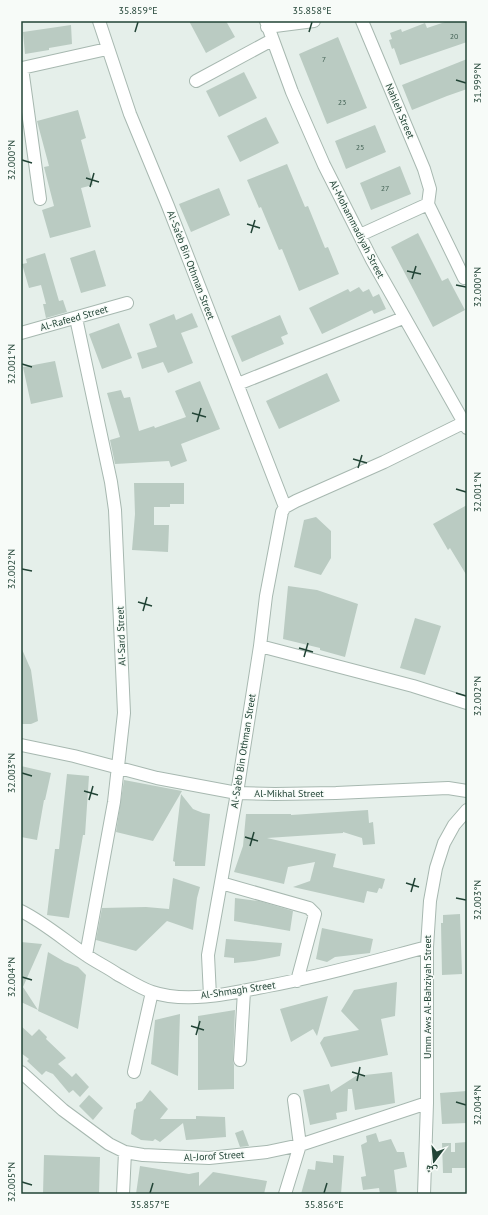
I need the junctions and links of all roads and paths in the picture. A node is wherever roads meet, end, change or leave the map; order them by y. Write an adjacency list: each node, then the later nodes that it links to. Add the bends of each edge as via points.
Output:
1 (98, 21): 6 (street, Al-Sa‘eb Bin Othman Street)
2 (314, 21): 4 (street)
3 (362, 21): 9 (street, Nahleh Street, via 424,169 430,189)
4 (266, 24): 5 (street, Al-Mohammadiyah Street)
5 (272, 40): 7 (street); 10 (street, Al-Mohammadiyah Street, via 324,165)
6 (107, 49): 8 (street, via 22,68); 16 (street, Al-Sa‘eb Bin Othman Street, via 130,114)
7 (196, 80)
8 (40, 199)
9 (428, 204): 10 (street); 11 (street, Nahleh Street)
10 (360, 235): 14 (street, Al-Mohammadiyah Street)
11 (464, 278)
12 (127, 303): 13 (street, Al-Rafeed Street)
13 (76, 318): 15 (street, Al-Rafeed Street); 22 (street, Al-Sard Street, via 115,510 124,713)
14 (403, 318): 16 (street); 17 (street, Al-Mohammadiyah Street)
15 (21, 333)
16 (238, 384): 18 (street, Al-Sa‘eb Bin Othman Street)
17 (466, 424): 18 (street)
18 (285, 507): 19 (street, Al-Sa‘eb Bin Othman Street, via 266,596)
19 (260, 646): 20 (street, via 413,686); 24 (street, Al-Sa‘eb Bin Othman Street)
20 (467, 703)
21 (21, 745): 22 (street, Al-Mikhal Street)
22 (119, 768): 24 (street, Al-Mikhal Street, via 189,785); 29 (street, Al-Sard Street)
23 (467, 791): 24 (street, Al-Mikhal Street, via 448,788 336,793)
24 (237, 793): 26 (street, Al-Sa‘eb Bin Othman Street)
25 (467, 810): 28 (street, Umm Aws Al-Bahziyah Street, via 454,825 444,843 436,868 430,901)
26 (221, 883): 30 (street, via 309,908 314,914); 33 (street, Al-Sa‘eb Bin Othman Street, via 208,955)
27 (21, 911): 29 (street, Al-Shmagh Street, via 54,930)
28 (427, 947): 30 (street, Al-Shmagh Street); 38 (street, Umm Aws Al-Bahziyah Street)
29 (86, 955): 32 (street, Al-Shmagh Street)
30 (297, 980): 31 (street, Al-Shmagh Street)
31 (244, 991): 33 (street, Al-Shmagh Street); 34 (street)
32 (152, 992): 33 (street, Al-Shmagh Street, via 179,997); 36 (street)
33 (210, 996)
34 (240, 1060)
35 (21, 1072): 40 (street, Al-Jorof Street, via 63,1110 108,1144)
36 (134, 1072)
37 (294, 1100): 39 (street)
38 (427, 1103): 39 (street, Al-Jorof Street); 43 (street, Umm Aws Al-Bahziyah Street)
39 (300, 1145): 40 (street, Al-Jorof Street, via 267,1152 209,1158); 42 (street)
40 (125, 1152): 41 (street)
41 (122, 1194)
42 (285, 1194)
43 (424, 1194)

